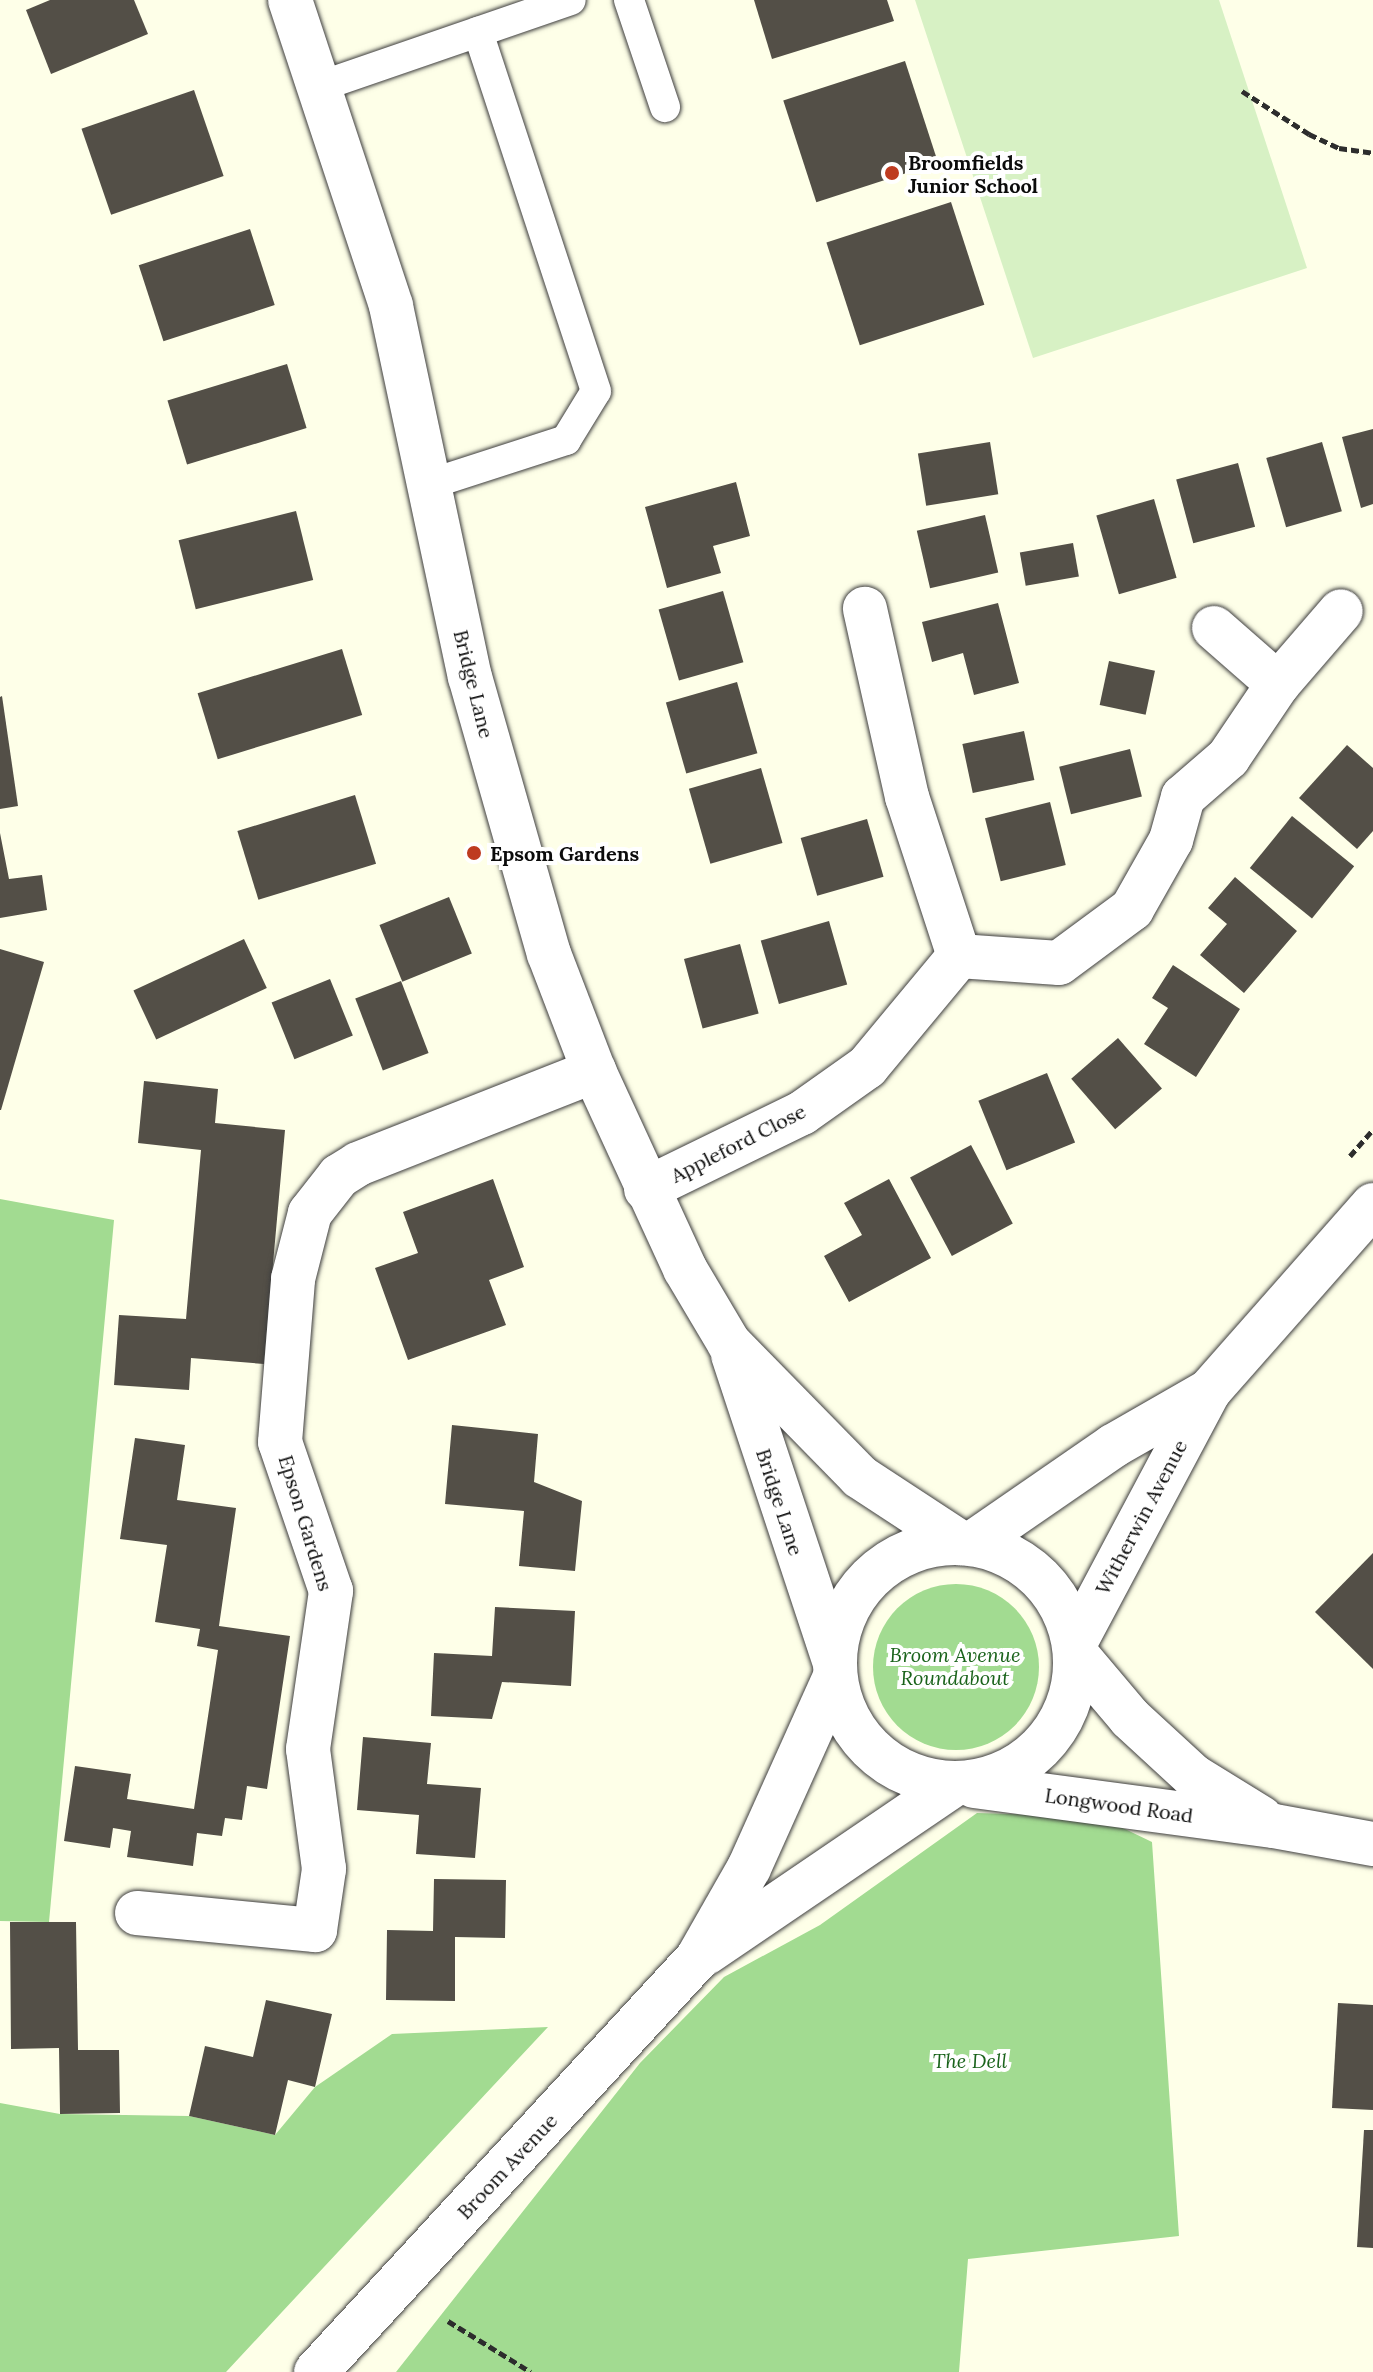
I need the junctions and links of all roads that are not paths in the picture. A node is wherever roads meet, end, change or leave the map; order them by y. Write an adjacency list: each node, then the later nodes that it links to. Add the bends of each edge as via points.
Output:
1 (290, 0): 5 (street, Bridge Lane)
2 (571, 0): 4 (lane)
3 (629, 0): 6 (lane)
4 (478, 32): 5 (lane); 7 (lane, via 596,391 566,440)
5 (321, 86): 7 (street, Bridge Lane, via 391,306)
6 (665, 107)
7 (430, 484): 13 (street, Bridge Lane, via 470,677 549,954)
8 (865, 609): 12 (street, via 907,797)
9 (1341, 611): 11 (street)
10 (1214, 628): 11 (street)
11 (1278, 684): 12 (street, via 1228,758 1183,797 1171,840 1132,909 1059,963)
12 (959, 956): 14 (street, Appleford Close, via 867,1067 802,1113)
13 (594, 1071): 14 (street, Bridge Lane); 24 (street, Epson Gardens, via 358,1164 339,1176 310,1213 293,1279 280,1442 331,1591 308,1749 324,1869 315,1930)
14 (646, 1189): 16 (street, Bridge Lane)
15 (1373, 1205): 17 (street, Witherwin Avenue)
16 (729, 1343): 18 (street, Bridge Lane, via 860,1477); 20 (street, Bridge Lane)
17 (1209, 1391): 18 (street, Witherwin Avenue, via 1113,1446); 19 (street, Witherwin Avenue)
18 (966, 1543): 19 (street, via 1022,1564 1047,1585 1065,1613); 20 (street, via 914,1551 872,1575 839,1629)
19 (1075, 1648): 21 (street, via 1067,1709 1050,1738 1006,1772); 22 (street, Longwood Road, via 1130,1718 1193,1776)
20 (834, 1668): 21 (street, via 839,1700 858,1735 887,1763 923,1780); 25 (street, Broom Avenue, via 749,1868)
21 (959, 1784): 22 (street, Longwood Road); 25 (street, Broom Avenue)
22 (1274, 1826): 23 (street, Longwood Road)
23 (1373, 1844)
24 (137, 1913)
25 (697, 1959): 26 (street, Broom Avenue)
26 (316, 2372)

